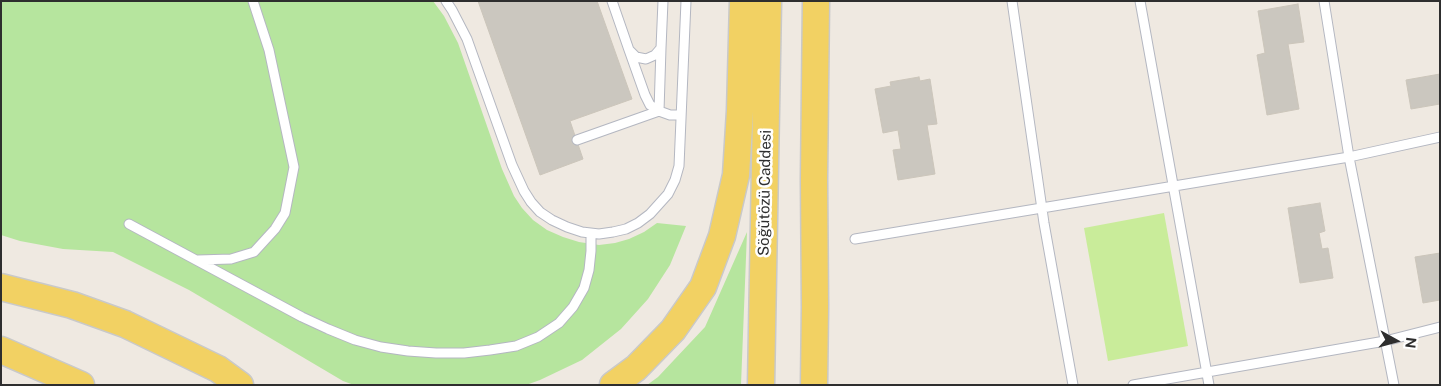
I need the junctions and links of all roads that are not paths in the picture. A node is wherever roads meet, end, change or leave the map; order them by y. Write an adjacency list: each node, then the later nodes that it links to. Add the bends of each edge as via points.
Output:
1 (253, 1): 24 (lane, via 269,50 294,167 285,213 254,252 231,259)
2 (446, 1): 22 (lane, via 467,39 512,165 531,202 552,220)
3 (612, 1): 13 (lane)
4 (663, 1): 12 (lane)
5 (686, 1): 15 (lane)
6 (742, 1): 34 (main road, via 736,176 722,236 703,287 673,330 636,368)
7 (768, 1): 35 (main road, Söğütözü Caddesi)
8 (816, 1): 36 (main road)
9 (1012, 1): 20 (lane)
10 (1140, 1): 19 (lane)
11 (1324, 1): 18 (lane)
12 (661, 48): 13 (lane, via 646,59 636,57); 14 (lane)
13 (629, 50): 14 (lane, via 645,95 650,105)
14 (659, 111): 15 (lane); 17 (lane)
15 (681, 116): 22 (lane, via 679,166 668,194 638,223 613,232)
16 (1440, 137): 18 (lane)
17 (577, 140)
18 (1349, 157): 19 (lane); 27 (lane)
19 (1173, 186): 20 (lane); 30 (lane)
20 (1041, 207): 23 (lane); 37 (lane)
21 (129, 224): 24 (lane)
22 (591, 233): 24 (lane, via 589,270 584,288 559,323 516,346 464,352 408,351 355,340 302,317)
23 (855, 239)
24 (196, 260)
25 (1, 287): 29 (main road, via 72,305 125,324)
26 (1440, 327): 27 (lane)
27 (1385, 341): 30 (lane); 40 (lane)
28 (1, 350): 31 (main road)
29 (218, 369): 32 (main road); 33 (main road)
30 (1206, 372): 38 (lane); 39 (lane)
31 (81, 385)
32 (240, 385)
33 (254, 385)
34 (613, 385)
35 (761, 385)
36 (814, 385)
37 (1072, 385)
38 (1133, 385)
39 (1209, 385)
40 (1394, 385)

